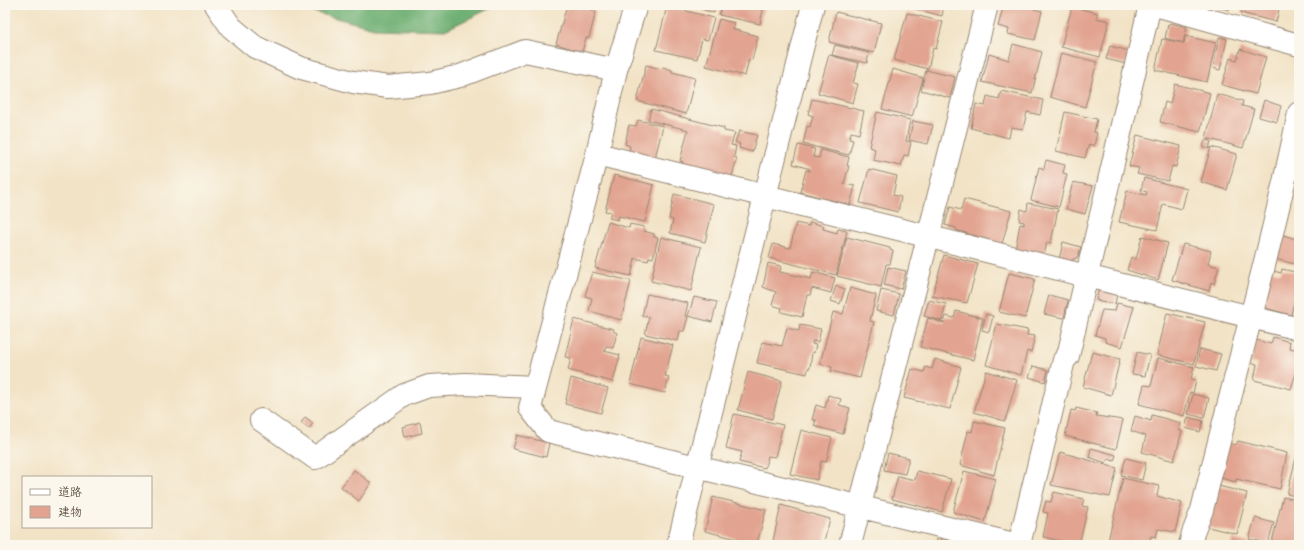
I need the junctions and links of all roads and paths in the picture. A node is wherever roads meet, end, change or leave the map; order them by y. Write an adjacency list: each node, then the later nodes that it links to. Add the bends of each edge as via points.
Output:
1 (216, 5): 8 (street, via 231,26 255,47 301,68 353,82 388,87 430,82 460,76 524,51)
2 (636, 5): 8 (street)
3 (813, 5): 11 (street)
4 (987, 5): 12 (street)
5 (1150, 5): 13 (street)
6 (1154, 5): 7 (street)
7 (1299, 45)
8 (616, 70): 10 (street)
9 (1299, 113): 14 (street, via 1281,200)
10 (597, 154): 11 (street); 16 (street)
11 (766, 196): 12 (street); 18 (street)
12 (928, 237): 13 (street); 19 (street)
13 (1087, 276): 14 (street); 22 (street)
14 (1250, 317): 15 (street); 23 (street, via 1202,510)
15 (1299, 329)
16 (535, 387): 17 (street, via 465,384 429,386 404,395 315,458); 18 (street, via 530,408 548,431)
17 (261, 420)
18 (697, 468): 19 (street); 20 (street)
19 (860, 507): 21 (street); 22 (street)
20 (678, 545)
21 (850, 545)
22 (1019, 545)
23 (1190, 545)

